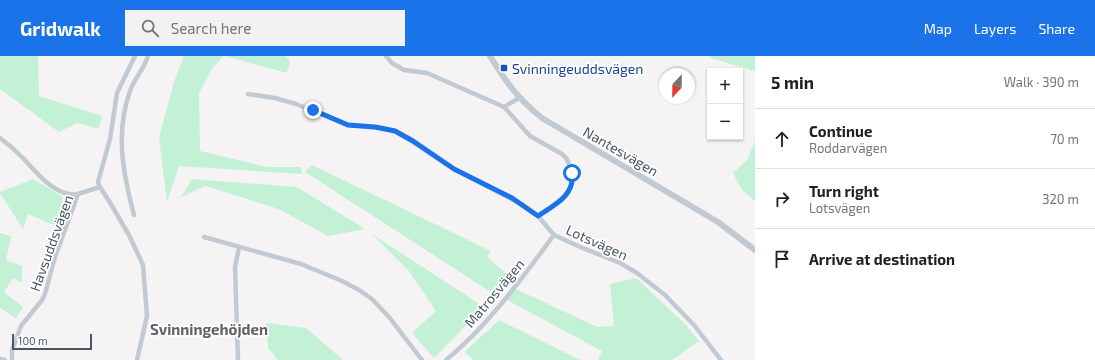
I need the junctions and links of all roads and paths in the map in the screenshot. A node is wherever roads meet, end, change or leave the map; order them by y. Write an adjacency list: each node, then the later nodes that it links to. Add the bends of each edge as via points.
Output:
1 (135, 56): 9 (street, via 117,93 110,139 98,179)
2 (148, 56): 11 (street, via 130,90 122,129 121,147)
3 (386, 56): 7 (street, via 404,70 427,73)
4 (490, 56): 6 (street, Nantesvägen)
5 (248, 94): 12 (street, Lotsvägen, via 296,104 348,125 395,131 449,166 512,198)
6 (519, 98): 7 (street); 16 (street, Nantesvägen, via 549,122 718,222)
7 (504, 106): 12 (street, via 530,136 562,154 567,159 572,173 572,184 566,196)
8 (0, 138): 10 (street, via 23,158 40,178 67,194)
9 (100, 187): 10 (street, Havsuddsvägen); 20 (street, via 129,235 143,265 148,316)
10 (78, 194): 19 (street, Havsuddsvägen, via 55,257 45,294 21,326 12,350)
11 (134, 215)
12 (538, 216): 13 (street, Lotsvägen)
13 (554, 235): 23 (street, Matrosvägen, via 472,337); 24 (street, Lotsvägen, via 620,263 637,273 665,295 694,325)
14 (204, 237): 15 (street)
15 (238, 248): 21 (street, via 235,267); 22 (street, via 301,264 359,290 380,307)
16 (755, 250)
17 (0, 358): 18 (street)
18 (5, 360)
19 (12, 360)
20 (137, 360)
21 (238, 360)
22 (422, 360)
23 (446, 360)
24 (721, 360)

